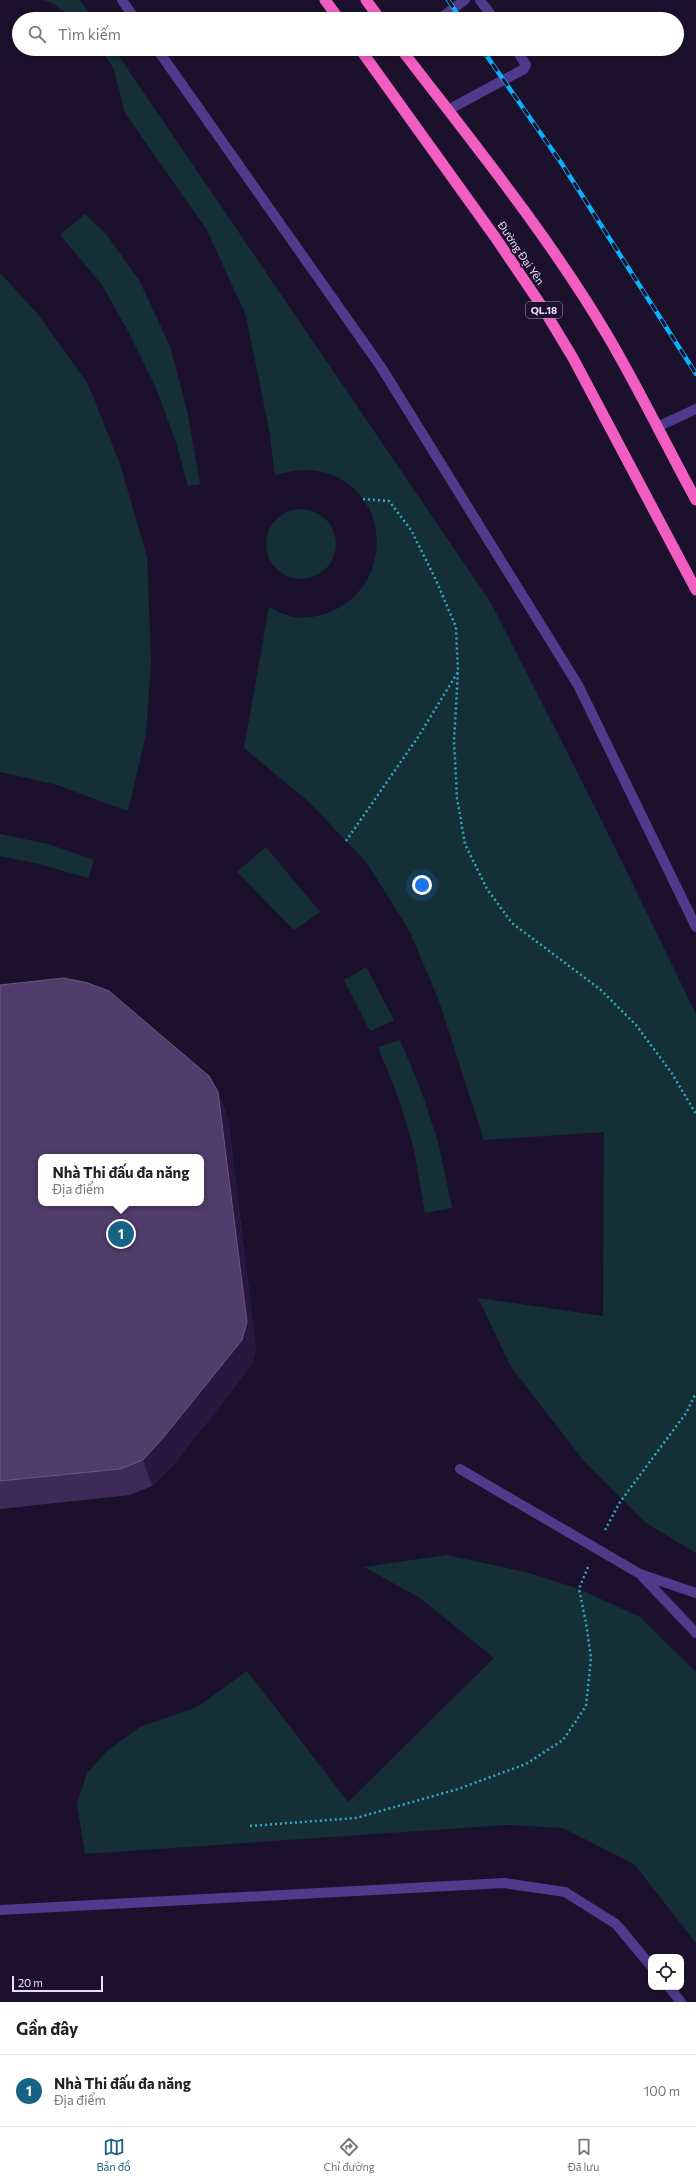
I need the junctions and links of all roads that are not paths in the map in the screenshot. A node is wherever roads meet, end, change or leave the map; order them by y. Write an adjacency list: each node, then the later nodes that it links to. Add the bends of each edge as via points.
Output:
1 (122, 0): 6 (street)
2 (325, 0): 7 (highway)
3 (366, 0): 8 (highway)
4 (464, 0): 9 (street)
5 (480, 0): 10 (street)
6 (130, 12)
7 (334, 12)
8 (375, 12)
9 (449, 12)
10 (489, 12)
11 (161, 56): 20 (street, via 381,367 578,685)
12 (365, 56): 19 (highway, Đường Đại Yên / QL.18, via 541,305 573,358)
13 (406, 56): 15 (highway)
14 (521, 56): 15 (street, via 526,65 524,69)
15 (448, 110): 17 (highway, via 527,214 571,279 609,338)
16 (696, 410): 17 (street)
17 (656, 427): 18 (highway)
18 (696, 500)
19 (696, 590)
20 (696, 927)
21 (460, 1469): 22 (street)
22 (640, 1574): 23 (street); 24 (street)
23 (696, 1593)
24 (696, 1633)
25 (0, 1910): 26 (street, via 504,1883 565,1892 616,1924)
26 (648, 1962)
27 (671, 1990): 28 (street)
28 (681, 2002)

